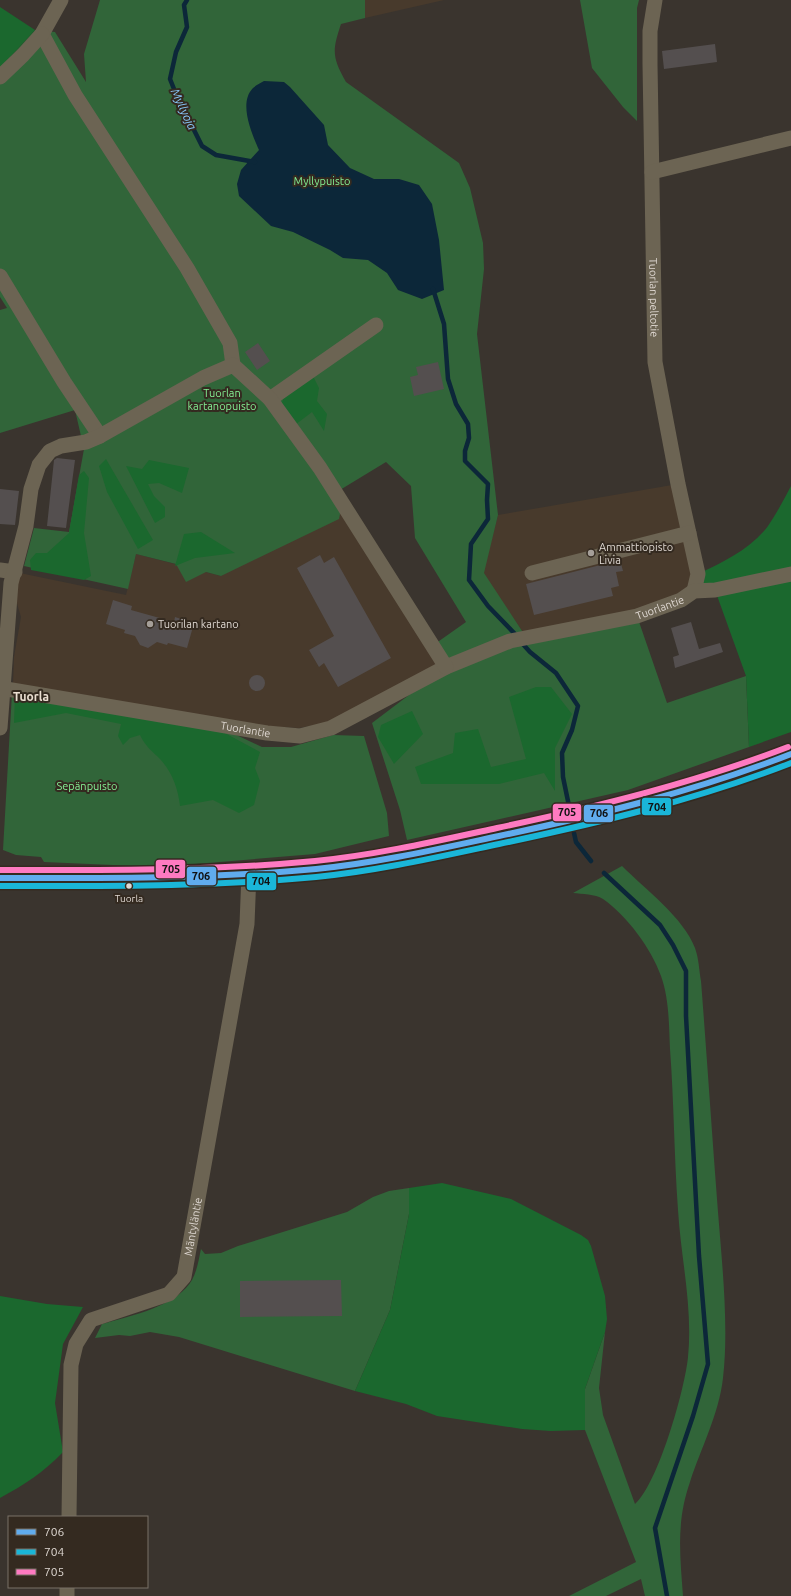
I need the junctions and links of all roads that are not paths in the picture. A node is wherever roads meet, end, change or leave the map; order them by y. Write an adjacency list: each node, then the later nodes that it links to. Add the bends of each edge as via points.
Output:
1 (61, 0): 3 (street)
2 (655, 0): 6 (street, Tuorlan peltotie, via 650,31)
3 (42, 34): 4 (street); 9 (street, via 75,95 184,262 230,343)
4 (0, 77)
5 (791, 138): 6 (street)
6 (652, 172): 12 (street, Tuorlan peltotie, via 656,362)
7 (0, 276): 11 (street)
8 (376, 325): 10 (street)
9 (233, 365): 10 (street); 11 (street, via 204,378)
10 (270, 399): 17 (street, via 320,468)
11 (100, 436): 13 (street, via 50,451 39,465 31,489 26,526)
12 (689, 534): 14 (street); 16 (street, Tuorlan peltotie, via 698,574)
13 (7, 571): 18 (street, via 10,583)
14 (532, 573)
15 (791, 574): 16 (street, Tuorlantie, via 715,590)
16 (694, 591): 17 (street, Tuorlantie, via 681,600 637,616 510,641)
17 (446, 667): 18 (street, Tuorlantie, via 331,728 300,736 268,733)
18 (2, 688): 19 (street)
19 (0, 728)
20 (791, 754): 21 (main road, via 664,796 556,824 411,854 293,871)
21 (249, 873): 22 (main road, via 149,878); 23 (street, Mäntyläntie, via 247,924 184,1277 169,1294 91,1320 76,1344 71,1364)
22 (0, 878)
23 (68, 1516)

